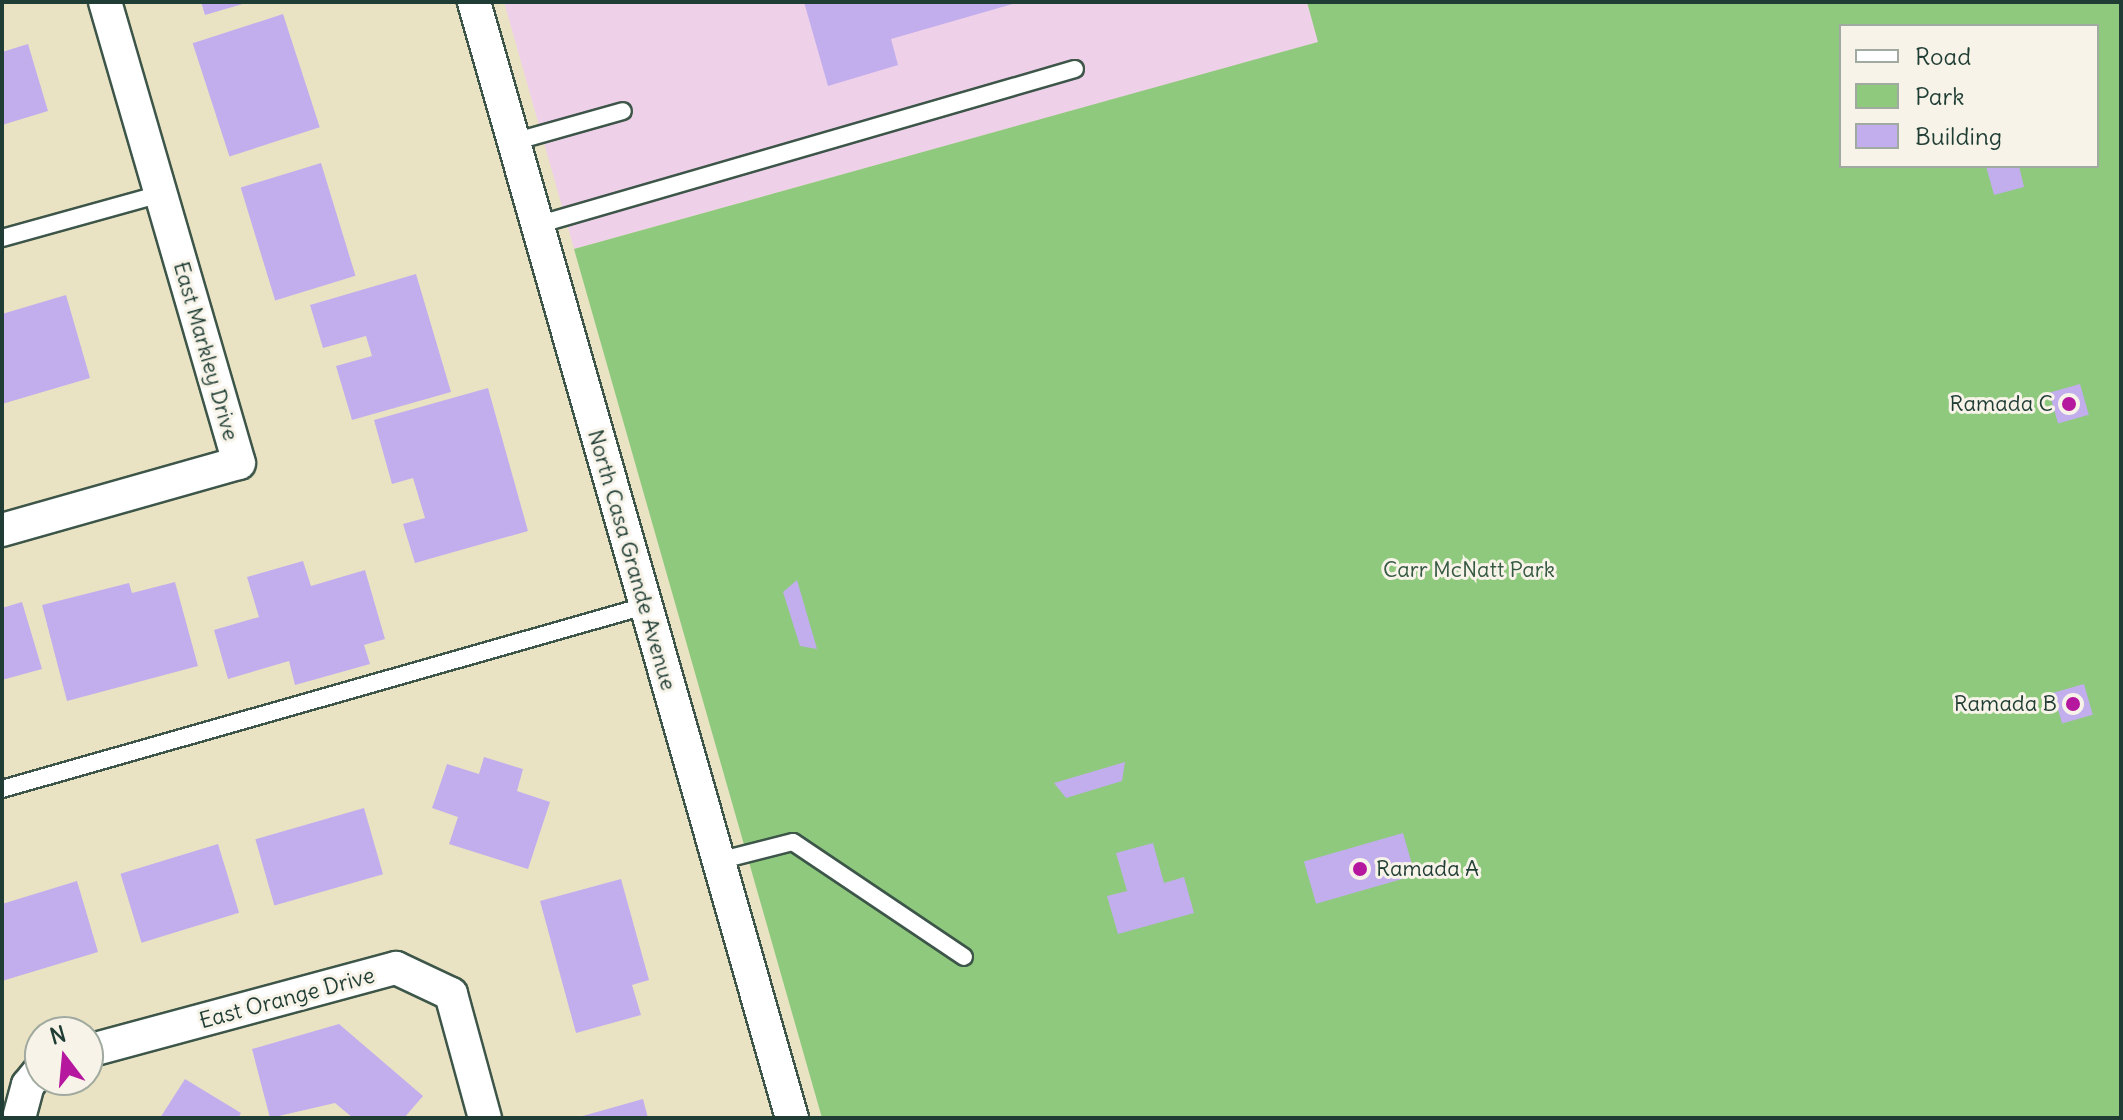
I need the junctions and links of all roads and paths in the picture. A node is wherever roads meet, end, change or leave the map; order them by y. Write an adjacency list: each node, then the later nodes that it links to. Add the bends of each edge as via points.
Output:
1 (105, 2): 6 (street, East Markley Drive)
2 (474, 2): 5 (street, North Casa Grande Avenue)
3 (1075, 69): 7 (lane)
4 (623, 111): 5 (lane)
5 (513, 142): 7 (street, North Casa Grande Avenue)
6 (161, 194): 8 (lane); 9 (street, East Markley Drive, via 239,463)
7 (537, 225): 10 (street, North Casa Grande Avenue)
8 (2, 238)
9 (2, 530)
10 (645, 606): 11 (lane); 12 (street, North Casa Grande Avenue)
11 (2, 789)
12 (718, 861): 13 (lane, via 793,842); 18 (street, North Casa Grande Avenue)
13 (964, 957)
14 (104, 1047): 17 (street, East Orange Drive, via 396,968 451,994)
15 (25, 1096): 16 (street)
16 (19, 1118)
17 (485, 1118)
18 (792, 1118)

